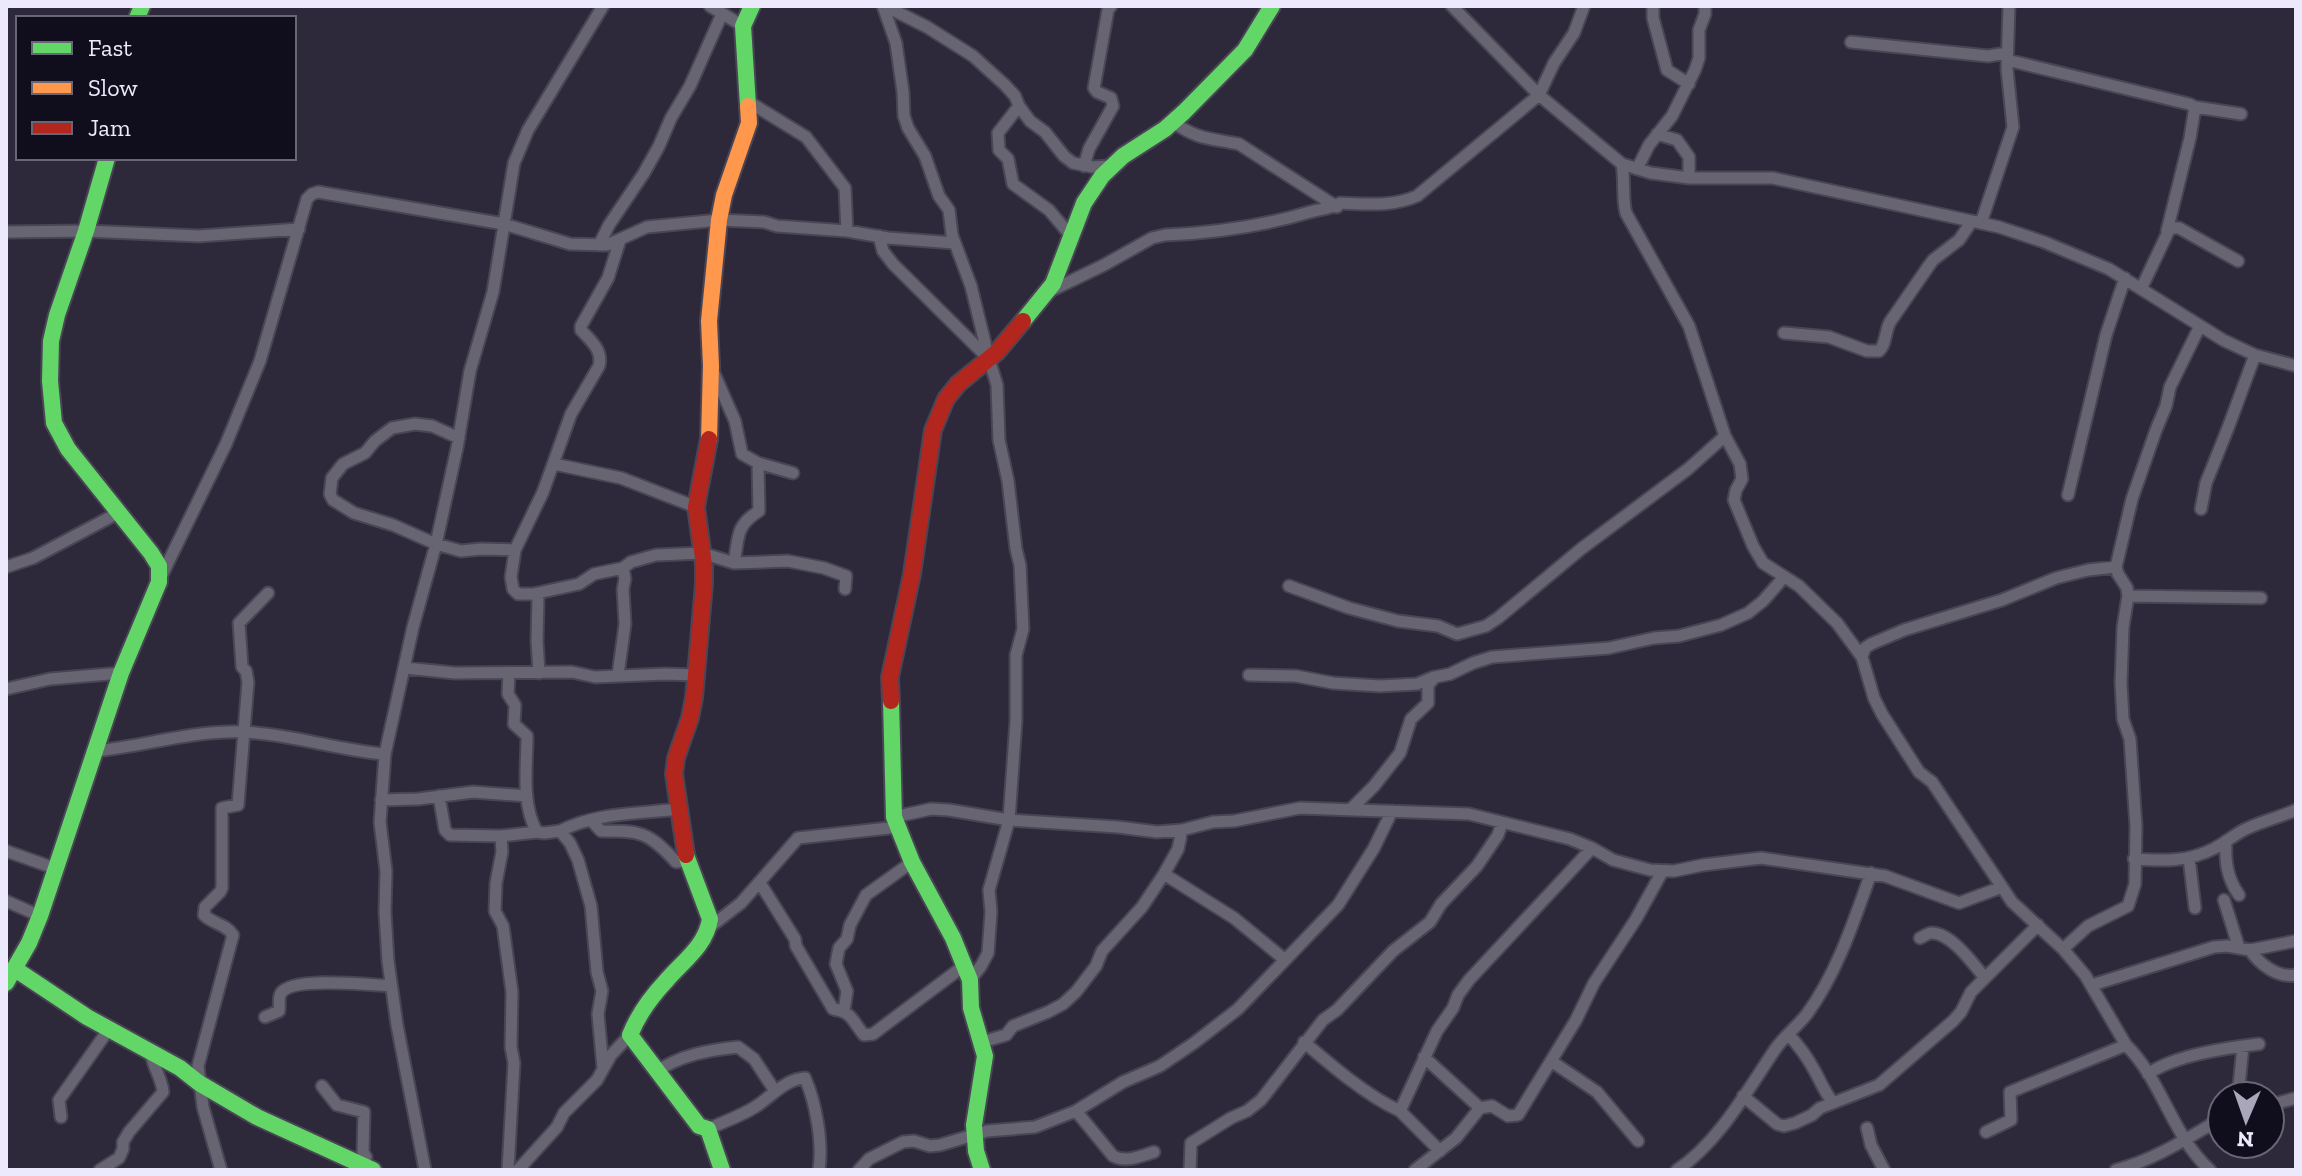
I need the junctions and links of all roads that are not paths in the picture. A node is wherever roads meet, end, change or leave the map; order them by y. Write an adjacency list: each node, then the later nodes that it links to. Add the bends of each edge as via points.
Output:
1 (603, 6): 33 (street, via 520,146)
2 (710, 6): 12 (street)
3 (752, 6): 13 (street)
4 (884, 6): 19 (street, via 973,56); 42 (street, via 896,43 904,116 949,210)
5 (1111, 6): 26 (street, via 1094,88 1111,98 1113,106)
6 (1272, 6): 22 (street, via 1245,50)
7 (1452, 6): 17 (street)
8 (1584, 6): 17 (street)
9 (1653, 6): 16 (street, via 1667,70)
10 (1705, 6): 16 (street, via 1699,58)
11 (2009, 6): 15 (street)
12 (722, 14): 13 (street); 43 (street, via 659,146)
13 (743, 26): 18 (street)
14 (1851, 42): 15 (street)
15 (2007, 56): 20 (street); 32 (street, via 2012,135)
16 (1689, 84): 23 (street)
17 (1539, 95): 25 (street); 30 (street, via 1417,196 1404,202)
18 (749, 102): 31 (street, via 749,123); 36 (street, via 814,147 845,188)
19 (1019, 106): 26 (street, via 1064,156); 40 (street, via 998,133 999,150 1008,159 1013,184 1049,210)
20 (2195, 107): 21 (street); 37 (street)
21 (2241, 114)
22 (1173, 122): 27 (street); 30 (street, via 1200,137 1239,144)
23 (1657, 134): 28 (street); 29 (street, via 1677,140 1689,157)
24 (106, 160): 35 (street)
25 (1622, 164): 28 (street); 54 (street, via 1626,213 1689,326)
26 (1084, 166): 27 (street)
27 (1111, 166): 40 (street, via 1084,203)
28 (1637, 169): 29 (street)
29 (1689, 178): 32 (street, via 1773,178)
30 (1337, 207): 47 (street, via 1275,223 1152,238)
31 (719, 220): 36 (street); 41 (street, via 647,227); 52 (street, via 709,321)
32 (1977, 222): 45 (street, via 2068,251); 49 (street, via 1933,260 1890,322 1879,351 1829,337)
33 (504, 224): 34 (street, via 318,192 307,199); 43 (street, via 570,244); 55 (street)
34 (299, 229): 35 (street, via 199,236); 71 (street, via 260,361)
35 (86, 231): 38 (street); 62 (street, via 51,341 54,423)
36 (847, 231): 39 (street)
37 (2167, 231): 44 (street, via 2179,228); 46 (street)
38 (6, 232)
39 (879, 236): 42 (street); 51 (street, via 893,264)
40 (1071, 236): 47 (street, via 1058,274)
41 (620, 240): 43 (street); 57 (street, via 608,278 581,326 599,352 599,366 571,414)
42 (955, 243): 51 (street)
43 (599, 245)
44 (2238, 261)
45 (2125, 278): 46 (street); 59 (street)
46 (2141, 289): 48 (street)
47 (1044, 294): 51 (street)
48 (2200, 326): 50 (street); 68 (street, via 2170,387 2132,499)
49 (1784, 333)
50 (2255, 355): 53 (street); 61 (street)
51 (989, 359): 99 (street, via 996,377 1000,451 1020,565 1023,629 1016,655); 100 (street, via 946,399 931,439 889,688)
52 (711, 366): 56 (street, via 735,421 742,454); 60 (street, via 709,438)
53 (2296, 366)
54 (1725, 436): 70 (street, via 1742,471 1734,500 1747,535 1763,563); 72 (street, via 1498,618 1471,631 1457,634 1381,617)
55 (459, 438): 63 (street); 63 (street, via 432,426 392,428 365,453 343,464 330,486 333,500 354,513)
56 (758, 463): 58 (street); 66 (street, via 759,511 741,526)
57 (554, 464): 60 (street, via 621,478); 64 (street)
58 (793, 473)
59 (2068, 495)
60 (696, 507): 65 (street)
61 (2201, 509)
62 (118, 513): 67 (street); 71 (street, via 159,566)
63 (436, 544): 64 (street, via 461,551); 79 (street)
64 (515, 550): 75 (street, via 513,589)
65 (702, 553): 66 (street); 69 (street, via 656,555); 84 (street)
66 (734, 563): 73 (street, via 788,561 824,568 846,576)
67 (6, 567)
68 (2116, 567): 76 (street); 78 (street, via 2056,578 1904,630 1871,644)
69 (623, 568): 75 (street); 83 (street, via 625,624)
70 (1784, 577): 78 (street, via 1809,594); 86 (street, via 1748,613 1706,629 1609,648 1492,657)
71 (159, 582): 80 (street)
72 (1289, 586)
73 (845, 589)
74 (268, 593): 88 (street, via 239,623 248,682)
75 (533, 594): 82 (street, via 538,598)
76 (2128, 596): 77 (street); 110 (street, via 2121,683 2134,786)
77 (2261, 598)
78 (1862, 657): 118 (street, via 1882,714)
79 (405, 668): 81 (street); 90 (street)
80 (121, 673): 87 (street); 89 (street)
81 (509, 673): 82 (street); 92 (street, via 514,724 527,736)
82 (539, 673): 83 (street)
83 (618, 675): 84 (street)
84 (695, 675): 94 (street, via 690,718 674,774)
85 (1249, 675): 86 (street, via 1380,686 1417,684)
86 (1435, 677): 95 (street, via 1428,685 1428,703 1411,719 1400,753)
87 (6, 689)
88 (243, 732): 89 (street, via 202,733); 90 (street); 154 (street, via 238,805 222,808 222,888 205,907 210,922 229,928 233,935 198,1066)
89 (95, 751): 113 (street)
90 (385, 754): 93 (street)
91 (439, 796): 92 (street); 93 (street); 105 (street, via 450,835)
92 (527, 796): 104 (street)
93 (381, 800): 136 (street)
94 (679, 809): 98 (street); 111 (street)
95 (1351, 809): 97 (street); 102 (street, via 1300,808)
96 (2296, 810): 106 (street)
97 (1392, 811): 101 (street, via 1469,814); 130 (street, via 1338,905)
98 (591, 820): 103 (street); 111 (street, via 601,831 637,831 676,862)
99 (1009, 820): 100 (street, via 931,809); 102 (street); 131 (street, via 989,890 988,953 981,966)
100 (896, 822): 112 (street); 117 (street, via 798,838)
101 (1502, 823): 107 (street); 143 (street, via 1477,866 1430,922 1393,951)
102 (1182, 830): 116 (street)
103 (560, 831): 104 (street); 150 (street, via 578,860 591,906 602,991 598,1014)
104 (537, 832): 105 (street)
105 (501, 836): 176 (street, via 495,911 503,926 512,992 514,1063)
106 (2226, 841): 109 (street); 119 (street, via 2229,881)
107 (1592, 848): 114 (street, via 1613,860); 148 (street, via 1469,980)
108 (6, 851): 113 (street)
109 (2189, 858): 110 (street); 122 (street)
110 (2134, 859): 128 (street, via 2135,884 2128,906 2088,926)
111 (688, 861): 125 (street)
112 (912, 862): 131 (street); 137 (street, via 866,895 839,948 836,964 847,991)
113 (57, 869): 123 (street)
114 (1662, 872): 115 (street, via 1761,858); 149 (street)
115 (1871, 873): 118 (street, via 1959,903); 141 (street, via 1841,953 1814,1004)
116 (1164, 874): 130 (street, via 1215,904); 142 (street, via 1076,992 1063,1004 1013,1026 1006,1035)
117 (760, 883): 125 (street); 137 (street, via 833,1009)
118 (2002, 887): 124 (street)
119 (2239, 895)
120 (2224, 900): 129 (street)
121 (6, 901): 123 (street)
122 (2195, 908)
123 (40, 916): 133 (street)
124 (2038, 925): 128 (street); 134 (street)
125 (710, 927): 140 (street)
126 (1920, 938): 134 (street, via 1930,933 1943,936)
127 (2296, 941): 129 (street)
128 (2063, 949): 135 (street)
129 (2244, 949): 132 (street, via 2285,977); 135 (street, via 2214,947)
130 (1284, 959): 160 (street, via 1238,1009 1194,1043)
131 (968, 972): 137 (street, via 873,1034 864,1035); 142 (street, via 971,1008)
132 (2296, 975)
133 (10, 976): 139 (street)
134 (1985, 978): 158 (street, via 1953,1021 1879,1085)
135 (2092, 985): 145 (street)
136 (391, 986): 138 (street, via 294,985 282,991 279,1011); 175 (street)
137 (844, 1011)
138 (265, 1017)
139 (109, 1029): 147 (street); 162 (street, via 59,1100)
140 (630, 1035): 150 (street); 151 (street)
141 (1789, 1035): 157 (street); 158 (street)
142 (982, 1042): 167 (street, via 985,1056)
143 (1304, 1042): 161 (street); 182 (street, via 1261,1100 1191,1143)
144 (2259, 1044): 146 (street)
145 (2126, 1045): 152 (street); 166 (street, via 2010,1092 2011,1120)
146 (2243, 1046): 152 (street); 153 (street)
147 (151, 1053): 154 (street); 173 (street, via 163,1092 129,1132 119,1158)
148 (1424, 1057): 159 (street); 161 (street)
149 (1551, 1061): 159 (street, via 1518,1115 1508,1116 1492,1106); 168 (street, via 1597,1092)
150 (603, 1068): 177 (street)
151 (656, 1072): 156 (street, via 704,1051 738,1047 754,1059); 165 (street, via 699,1126)
152 (2148, 1074): 169 (street)
153 (2240, 1080)
154 (199, 1083): 172 (street, via 257,1117); 174 (street)
155 (322, 1086): 172 (street, via 337,1105 364,1112)
156 (775, 1091): 165 (street, via 753,1109); 179 (street, via 805,1078 821,1147)
157 (1743, 1096): 158 (street, via 1784,1126); 184 (street, via 1717,1133)
158 (1833, 1103)
159 (1480, 1108): 170 (street)
160 (1076, 1111): 167 (street, via 1035,1127); 171 (street, via 1113,1156 1127,1159)
161 (1400, 1111): 170 (street)
162 (61, 1117)
163 (1867, 1128): 185 (street)
164 (2206, 1128): 169 (street)
165 (708, 1129): 178 (street)
166 (1986, 1132)
167 (975, 1134): 180 (street, via 940,1145 903,1142); 181 (street)
168 (1638, 1141)
169 (2185, 1141): 186 (street); 187 (street)
170 (1440, 1151): 183 (street)
171 (1154, 1152)
172 (369, 1168)
173 (100, 1170)
174 (221, 1170)
175 (425, 1170)
176 (508, 1170)
177 (518, 1170)
178 (722, 1170)
179 (819, 1170)
180 (859, 1170)
181 (982, 1170)
182 (1190, 1170)
183 (1415, 1170)
184 (1677, 1170)
185 (1884, 1170)
186 (2116, 1170)
187 (2210, 1170)

